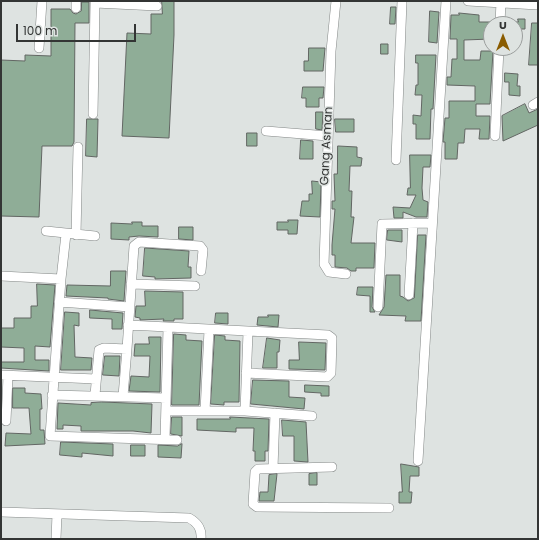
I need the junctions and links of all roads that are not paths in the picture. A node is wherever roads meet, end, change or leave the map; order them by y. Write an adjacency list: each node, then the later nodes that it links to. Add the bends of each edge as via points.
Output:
1 (42, 1): 11 (street)
2 (336, 1): 15 (street, Gang Asman, via 331,51)
3 (402, 1): 18 (street)
4 (446, 1): 20 (street)
5 (468, 1): 7 (street)
6 (95, 2): 9 (street); 13 (street)
7 (501, 2): 8 (street); 10 (street)
8 (538, 5)
9 (157, 6)
10 (500, 16)
11 (39, 48)
12 (499, 56): 16 (street)
13 (93, 114)
14 (266, 131): 15 (street)
15 (328, 136): 26 (street, Gang Asman, via 324,264 329,272)
16 (495, 136)
17 (78, 147): 23 (street)
18 (396, 160)
19 (413, 223): 20 (street); 31 (street); 34 (street, via 381,225)
20 (432, 223): 56 (street)
21 (46, 231): 22 (street)
22 (66, 234): 23 (street); 28 (street)
23 (76, 235): 24 (street)
24 (95, 236)
25 (201, 271): 29 (street, via 203,250 200,246 139,242 134,246)
26 (346, 274)
27 (1, 276): 28 (street)
28 (61, 279): 32 (street)
29 (132, 284): 30 (street); 33 (street)
30 (195, 286)
31 (409, 295)
32 (59, 302): 33 (street); 42 (street)
33 (130, 307): 35 (street)
34 (378, 308)
35 (128, 325): 36 (street); 39 (street)
36 (168, 328): 37 (street); 47 (street)
37 (209, 330): 38 (street); 49 (street)
38 (248, 332): 40 (street); 40 (street, via 328,335 332,342 331,373 327,377)
39 (126, 349): 43 (street, via 99,350); 46 (street)
40 (246, 373): 50 (street)
41 (4, 376): 42 (street); 53 (street)
42 (53, 378): 43 (street); 44 (street)
43 (96, 379): 45 (street)
44 (52, 395): 45 (street); 54 (street, via 50,437)
45 (95, 396): 46 (street)
46 (123, 396): 47 (street)
47 (166, 398): 48 (street)
48 (166, 411): 49 (street); 54 (street)
49 (205, 411): 50 (street)
50 (245, 411): 51 (street)
51 (275, 413): 52 (street); 58 (street)
52 (312, 416)
53 (6, 421)
54 (166, 439): 55 (street)
55 (178, 440)
56 (418, 461)
57 (332, 466): 58 (street)
58 (273, 468): 59 (street, via 256,470 253,504 255,506)
59 (389, 508)
60 (1, 512): 61 (street)
61 (57, 514): 62 (street); 63 (street, via 190,518 197,523 202,533)
62 (56, 539)
63 (201, 539)

